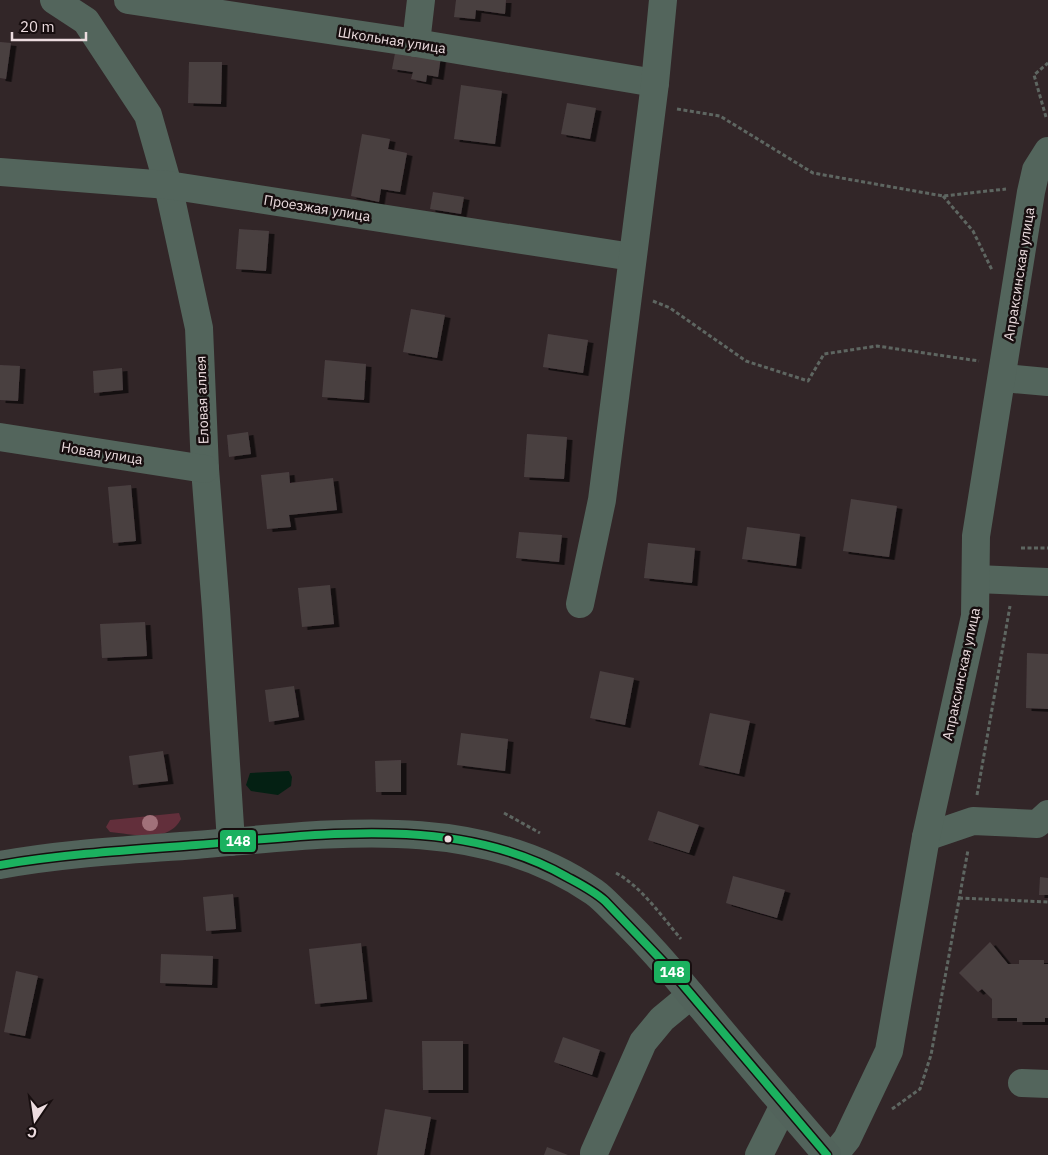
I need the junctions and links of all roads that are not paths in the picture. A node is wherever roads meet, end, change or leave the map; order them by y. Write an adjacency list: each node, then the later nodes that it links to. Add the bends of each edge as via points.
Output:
1 (54, 0): 9 (street, Еловая аллея, via 86,21 148,115)
2 (128, 0): 5 (street, Школьная улица)
3 (421, 0): 5 (street)
4 (663, 0): 6 (street)
5 (416, 44): 6 (street, Школьная улица)
6 (655, 83): 10 (street)
7 (1048, 151): 11 (street, Апраксинская улица, via 1036,170 1031,192)
8 (0, 172): 9 (street, Проезжая улица)
9 (168, 185): 10 (street, Проезжая улица); 14 (street, Еловая аллея, via 199,328)
10 (632, 257): 17 (street, via 602,500)
11 (1003, 378): 12 (street); 15 (street, Апраксинская улица, via 976,536)
12 (1048, 382)
13 (0, 437): 14 (street, Новая улица)
14 (204, 469): 20 (street, Еловая аллея)
15 (976, 579): 16 (street); 19 (street, Апраксинская улица, via 975,616)
16 (1048, 582)
17 (580, 604)
18 (1044, 826): 19 (street, via 973,821)
19 (926, 838): 27 (street, Апраксинская улица, via 889,1051 847,1139)
20 (231, 842): 21 (main road, via 49,857); 22 (main road, via 342,834 395,834 482,843 534,859 595,892 652,949)
21 (0, 865)
22 (691, 995): 23 (main road); 24 (street, via 662,1019 643,1042)
23 (784, 1105): 25 (street); 26 (main road)
24 (594, 1153)
25 (759, 1155)
26 (827, 1155)
27 (834, 1155)

